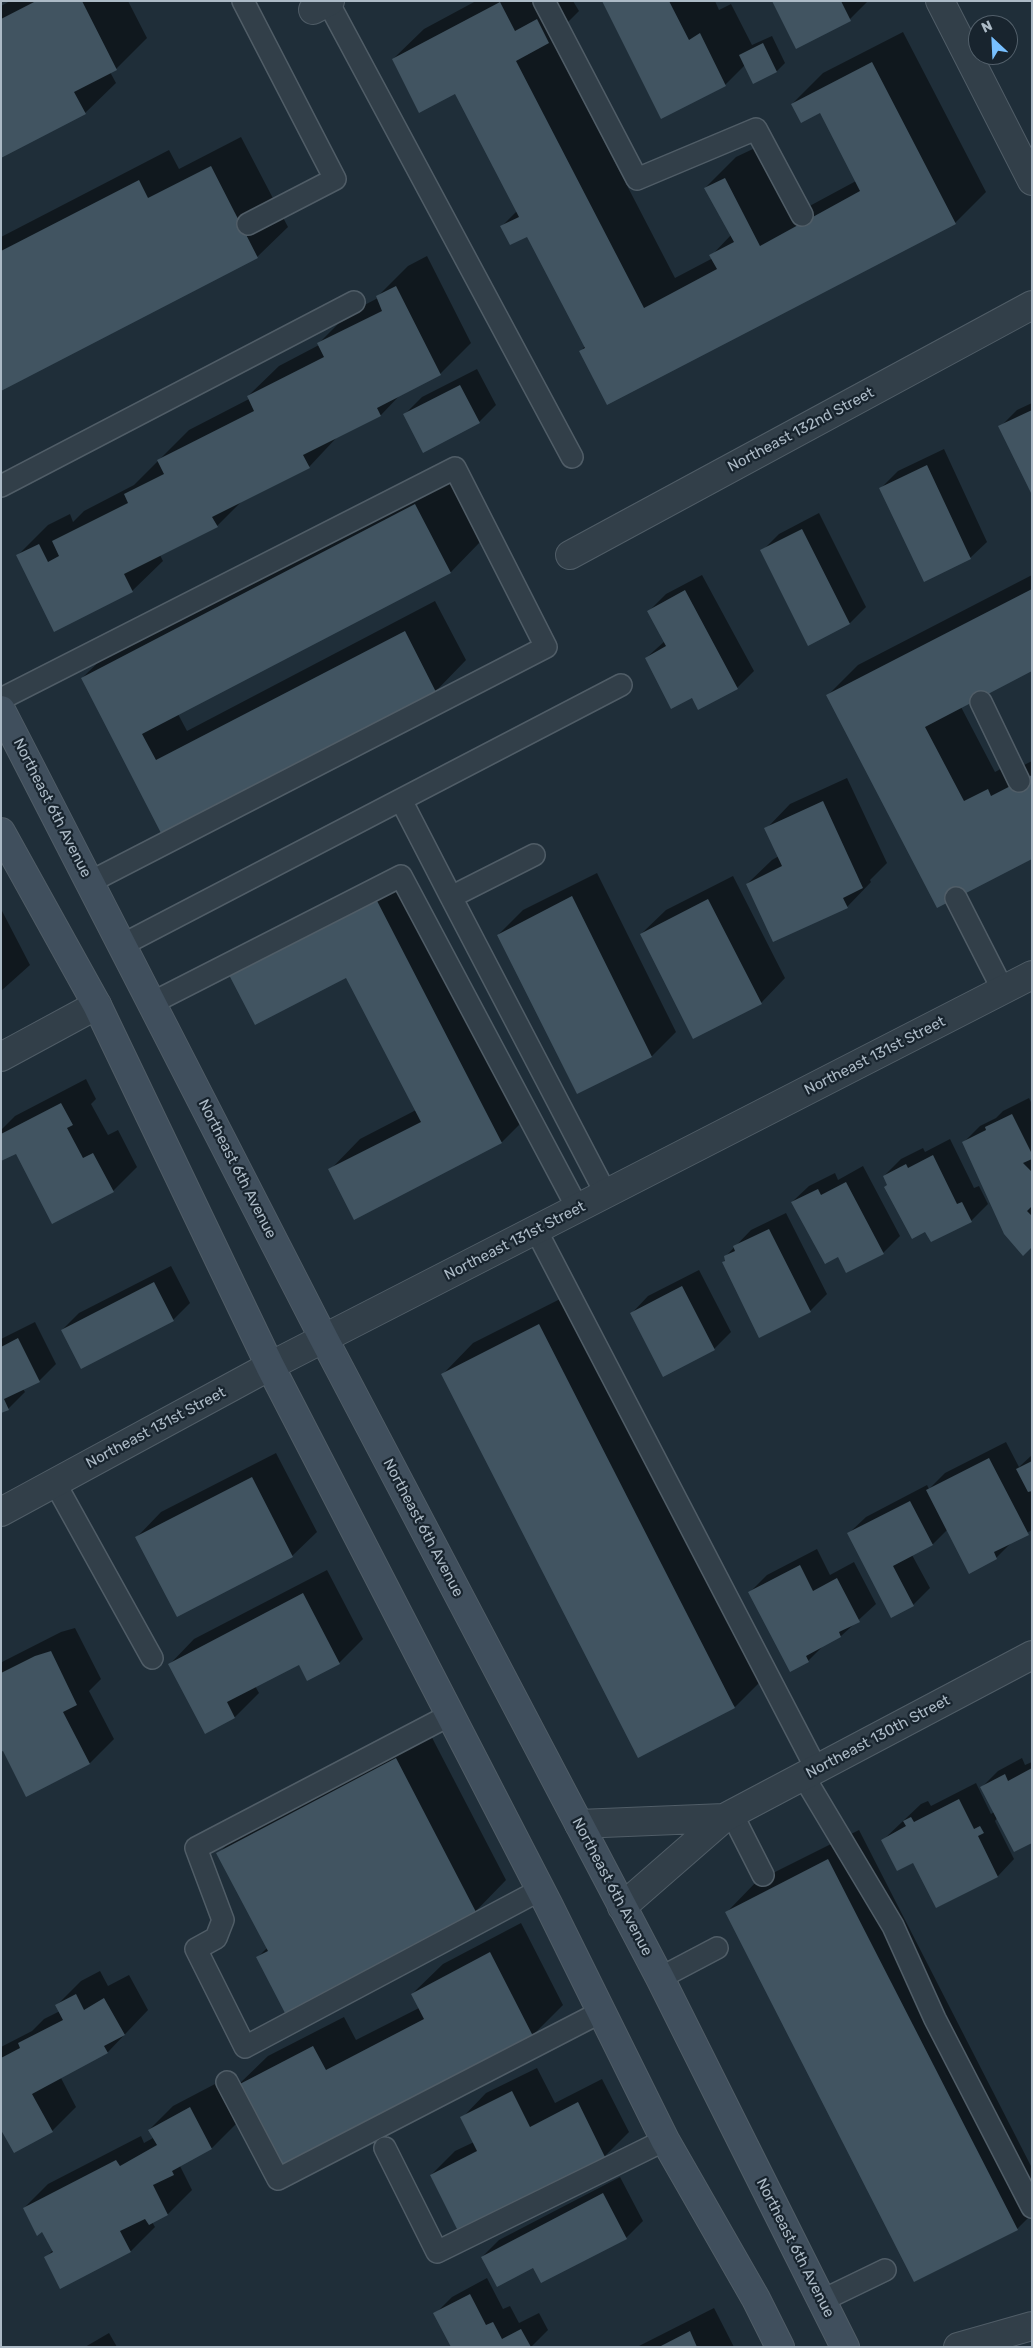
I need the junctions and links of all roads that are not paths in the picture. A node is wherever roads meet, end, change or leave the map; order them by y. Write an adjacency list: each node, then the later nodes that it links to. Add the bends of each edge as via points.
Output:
1 (243, 1): 7 (lane, via 335,179)
2 (544, 1): 6 (lane, via 637,179 756,129)
3 (940, 1): 5 (street)
4 (324, 4): 10 (lane)
5 (1032, 180)
6 (802, 215)
7 (248, 224)
8 (354, 302): 11 (lane)
9 (1032, 305): 12 (street, Northeast 132nd Street)
10 (572, 458)
11 (1, 486)
12 (570, 556)
13 (621, 685): 18 (lane)
14 (1, 699): 21 (lane, via 455,468 546,647)
15 (981, 702): 17 (lane)
16 (1, 710): 21 (main road, Northeast 6th Avenue)
17 (1019, 781)
18 (401, 800): 22 (lane); 24 (lane)
19 (1, 832): 28 (main road)
20 (534, 855): 22 (lane)
21 (90, 882): 24 (main road, Northeast 6th Avenue)
22 (451, 897): 30 (lane)
23 (956, 898): 26 (lane)
24 (122, 945): 27 (main road, Northeast 6th Avenue)
25 (1032, 975): 26 (street, Northeast 131st Street)
26 (1003, 990): 30 (street, Northeast 131st Street)
27 (152, 1003): 31 (lane, via 401,876); 33 (main road, Northeast 6th Avenue)
28 (97, 1005): 29 (street); 34 (main road)
29 (1, 1057)
30 (606, 1194): 31 (street, Northeast 131st Street)
31 (578, 1209): 32 (street, Northeast 131st Street)
32 (536, 1230): 33 (street, Northeast 131st Street); 40 (lane)
33 (324, 1339): 34 (street, Northeast 131st Street); 42 (main road, Northeast 6th Avenue)
34 (270, 1366): 35 (street, Northeast 131st Street); 39 (main road)
35 (55, 1483): 36 (street, Northeast 131st Street); 38 (lane)
36 (1, 1512)
37 (1032, 1655): 40 (street, Northeast 130th Street)
38 (152, 1658)
39 (450, 1715): 44 (main road); 44 (lane, via 196,1848 223,1920 216,1938 196,1949 245,2048)
40 (810, 1774): 41 (street, Northeast 130th Street); 52 (lane, via 893,1926 935,2019)
41 (728, 1816): 42 (street, Northeast 130th Street); 43 (lane); 45 (street, Northeast 130th Street)
42 (579, 1824): 45 (main road, Northeast 6th Avenue)
43 (763, 1875)
44 (540, 1890): 48 (main road)
45 (622, 1906): 47 (main road, Northeast 6th Avenue)
46 (717, 1948): 47 (lane)
47 (660, 1978): 55 (main road, Northeast 6th Avenue)
48 (602, 2012): 49 (lane, via 278,2179); 50 (main road)
49 (227, 2082)
50 (665, 2140): 51 (lane, via 437,2252); 54 (main road)
51 (385, 2148)
52 (1032, 2207)
53 (884, 2270): 55 (lane)
54 (756, 2299): 58 (main road); 59 (main road)
55 (821, 2301): 60 (main road, Northeast 6th Avenue)
56 (1032, 2326): 61 (street)
57 (1032, 2330): 62 (street)
58 (780, 2347)
59 (796, 2347)
60 (845, 2347)
61 (958, 2347)
62 (1011, 2347)

